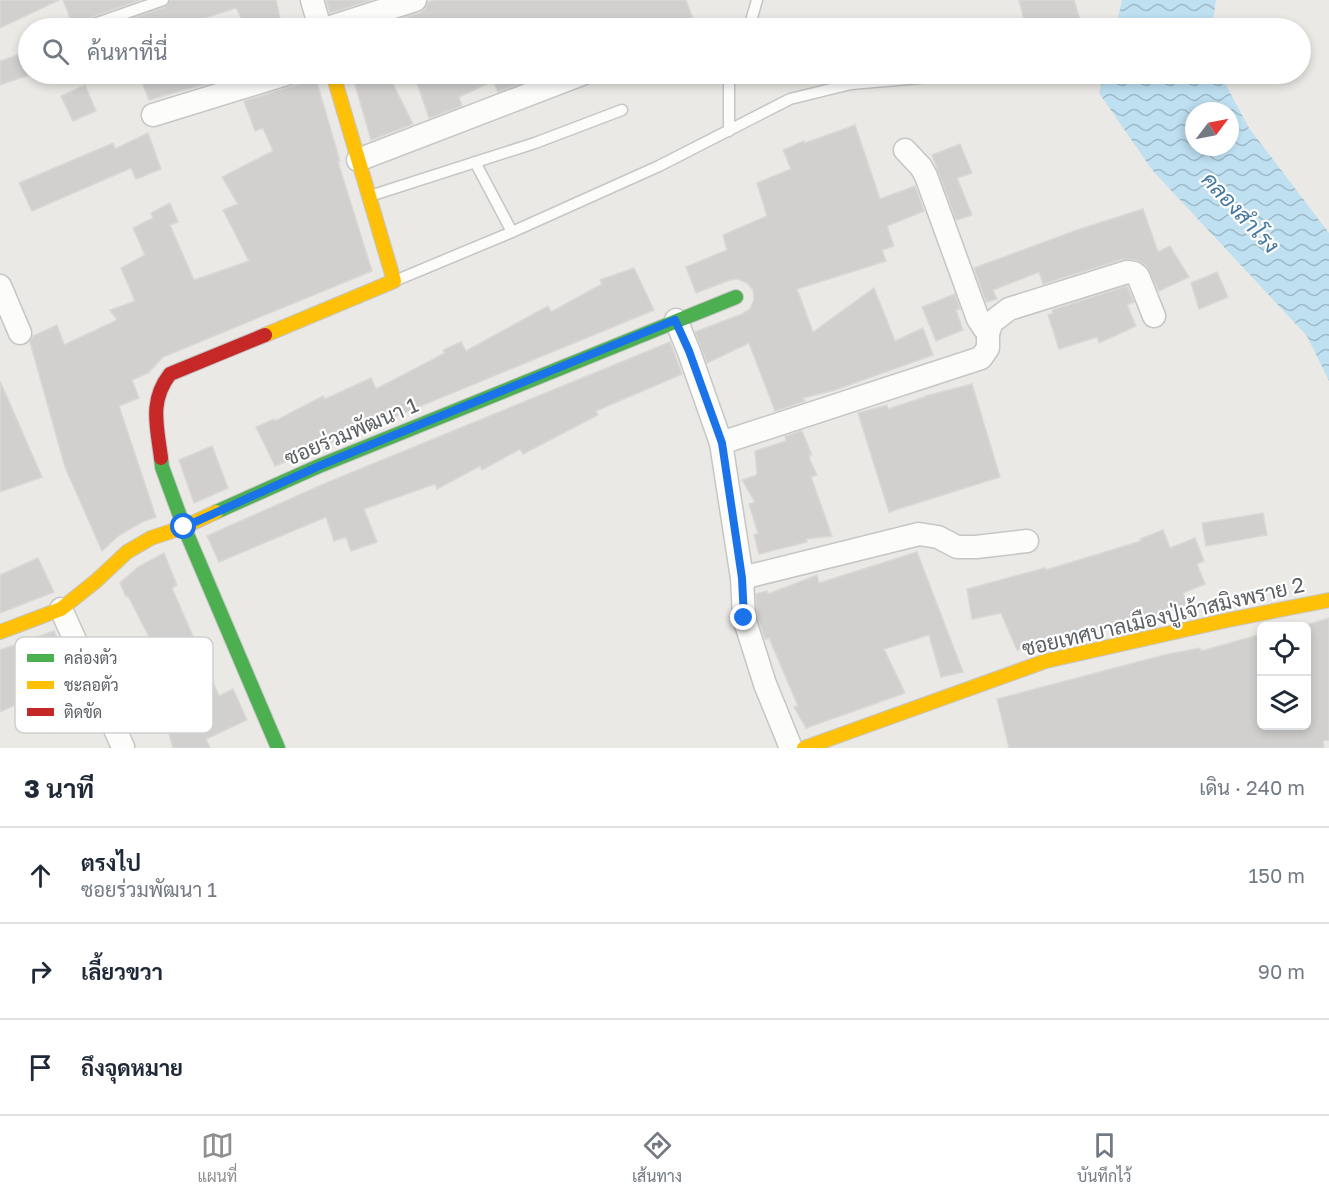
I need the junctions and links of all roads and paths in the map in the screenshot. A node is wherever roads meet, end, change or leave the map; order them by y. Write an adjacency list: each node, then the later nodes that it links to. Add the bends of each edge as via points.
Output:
1 (163, 0): 5 (lane)
2 (312, 0): 6 (street)
3 (415, 0): 7 (street)
4 (757, 0): 8 (lane)
5 (112, 18)
6 (317, 18)
7 (359, 18)
8 (752, 18)
9 (254, 84): 15 (street)
10 (336, 84): 18 (street)
11 (556, 84): 18 (street)
12 (729, 84): 16 (lane)
13 (851, 84): 16 (lane, via 790,99)
14 (622, 110): 19 (lane)
15 (153, 116)
16 (729, 131): 21 (lane)
17 (905, 150): 28 (street, via 926,176 978,319)
18 (358, 160): 20 (street)
19 (475, 162): 20 (lane); 21 (lane)
20 (368, 197): 22 (street)
21 (512, 232): 22 (lane)
22 (394, 281): 30 (street, via 170,374 161,386 155,410 162,467)
23 (0, 286): 27 (street)
24 (736, 297): 26 (street, ซอยร่วมพัฒนา 1)
25 (1154, 316): 28 (street, via 1138,276 1127,272 1009,309 992,322)
26 (675, 320): 29 (street); 30 (street, ซอยร่วมพัฒนา 1, via 319,466)
27 (20, 333)
28 (988, 333): 29 (street, via 988,348 981,358)
29 (722, 443): 32 (street)
30 (184, 527): 34 (street, ซอยร่วมพัฒนา 1, via 151,538 127,552); 39 (street)
31 (1027, 541): 32 (street, via 957,547 938,537 920,534)
32 (742, 578): 40 (street, via 744,618)
33 (1329, 600): 41 (street, ซอยเทศบาลเมืองปู่เจ้าสมิงพราย 2, via 1046,661)
34 (61, 609): 35 (street, ซอยร่วมพัฒนา 1); 36 (street)
35 (0, 632)
36 (74, 637)
37 (117, 733): 38 (street)
38 (123, 747)
39 (278, 748)
40 (791, 748)
41 (804, 748)

